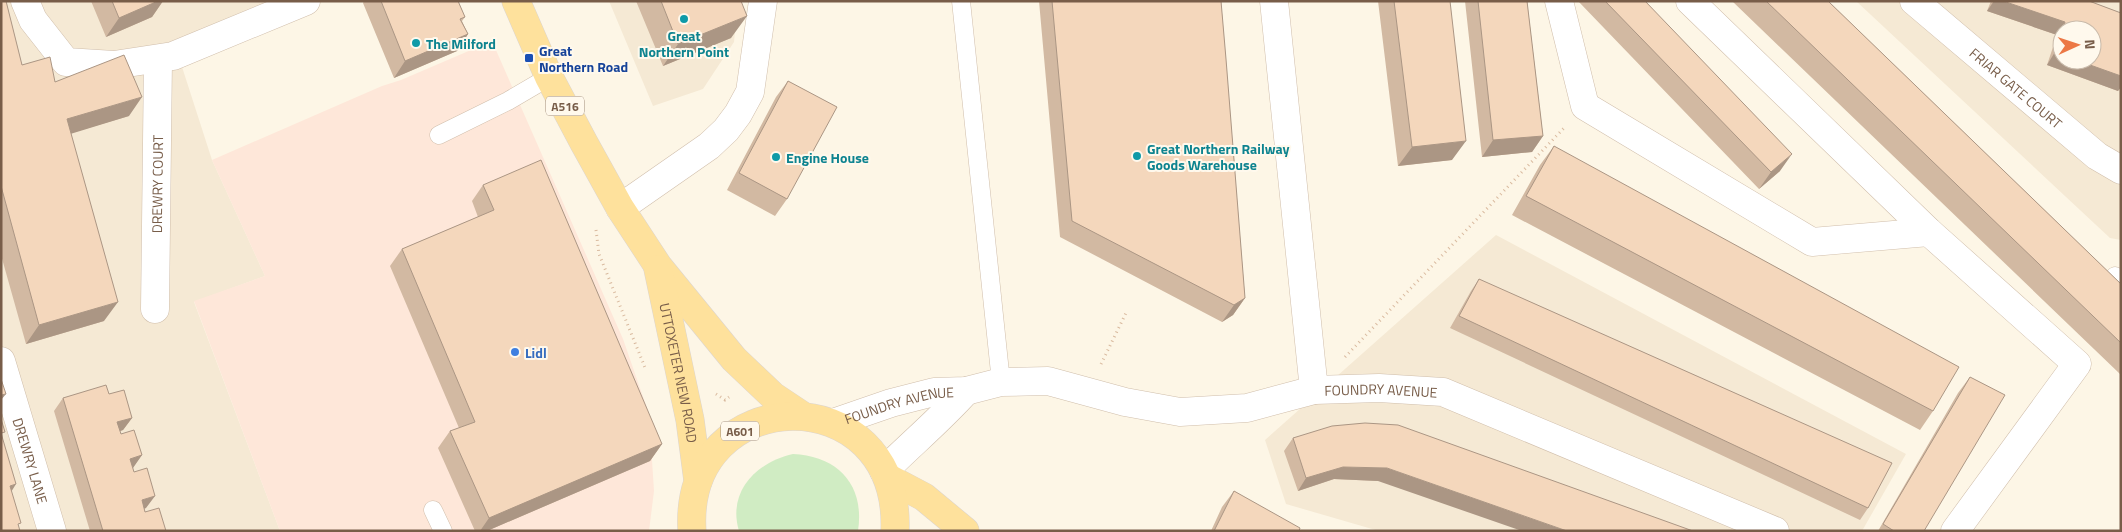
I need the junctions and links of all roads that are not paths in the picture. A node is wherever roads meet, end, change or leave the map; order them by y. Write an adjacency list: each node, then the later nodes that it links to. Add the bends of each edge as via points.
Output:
1 (25, 1): 10 (street, via 33,20 66,62 114,65)
2 (306, 1): 10 (street, via 174,56)
3 (516, 1): 11 (main road, UTTOXETER NEW ROAD / A516)
4 (762, 1): 14 (street, via 750,92 738,114 709,146)
5 (961, 1): 19 (lane)
6 (1274, 1): 20 (street)
7 (1559, 1): 15 (street, via 1585,106 1812,242)
8 (1690, 1): 15 (street)
9 (1914, 1): 13 (street, FRIAR GATE COURT, via 2096,156)
10 (158, 59): 17 (street, DREWRY COURT)
11 (549, 77): 12 (lane); 14 (main road, UTTOXETER NEW ROAD / A516)
12 (438, 135)
13 (2121, 170)
14 (620, 208): 16 (main road, UTTOXETER NEW ROAD / A516)
15 (1929, 232): 33 (street, via 2077,364)
16 (658, 266): 22 (main road, UTTOXETER NEW ROAD / A516, via 734,359 773,396); 25 (main road, UTTOXETER NEW ROAD / A516, via 690,420)
17 (155, 309)
18 (1, 361): 27 (street, DREWRY LANE)
19 (1001, 382): 20 (street, FOUNDRY AVENUE, via 1048,381 1125,402 1180,412 1247,408); 21 (street, FOUNDRY AVENUE)
20 (1314, 390): 32 (street, FOUNDRY AVENUE, via 1379,388 1443,392)
21 (966, 391): 23 (street, FOUNDRY AVENUE, via 934,392); 24 (street, FOUNDRY AVENUE, via 915,440)
22 (803, 416): 23 (main road, A601); 25 (main road, A601, via 766,419 748,426 718,449)
23 (833, 423): 24 (main road, A601, via 860,440)
24 (886, 475): 30 (main road, A601, via 893,496); 31 (main road, A601, via 924,497)
25 (698, 481): 29 (main road, A601, via 691,510)
26 (433, 510): 28 (lane)
27 (52, 531)
28 (443, 531)
29 (692, 531)
30 (895, 531)
31 (965, 531)
32 (1775, 531)
33 (1955, 531)

